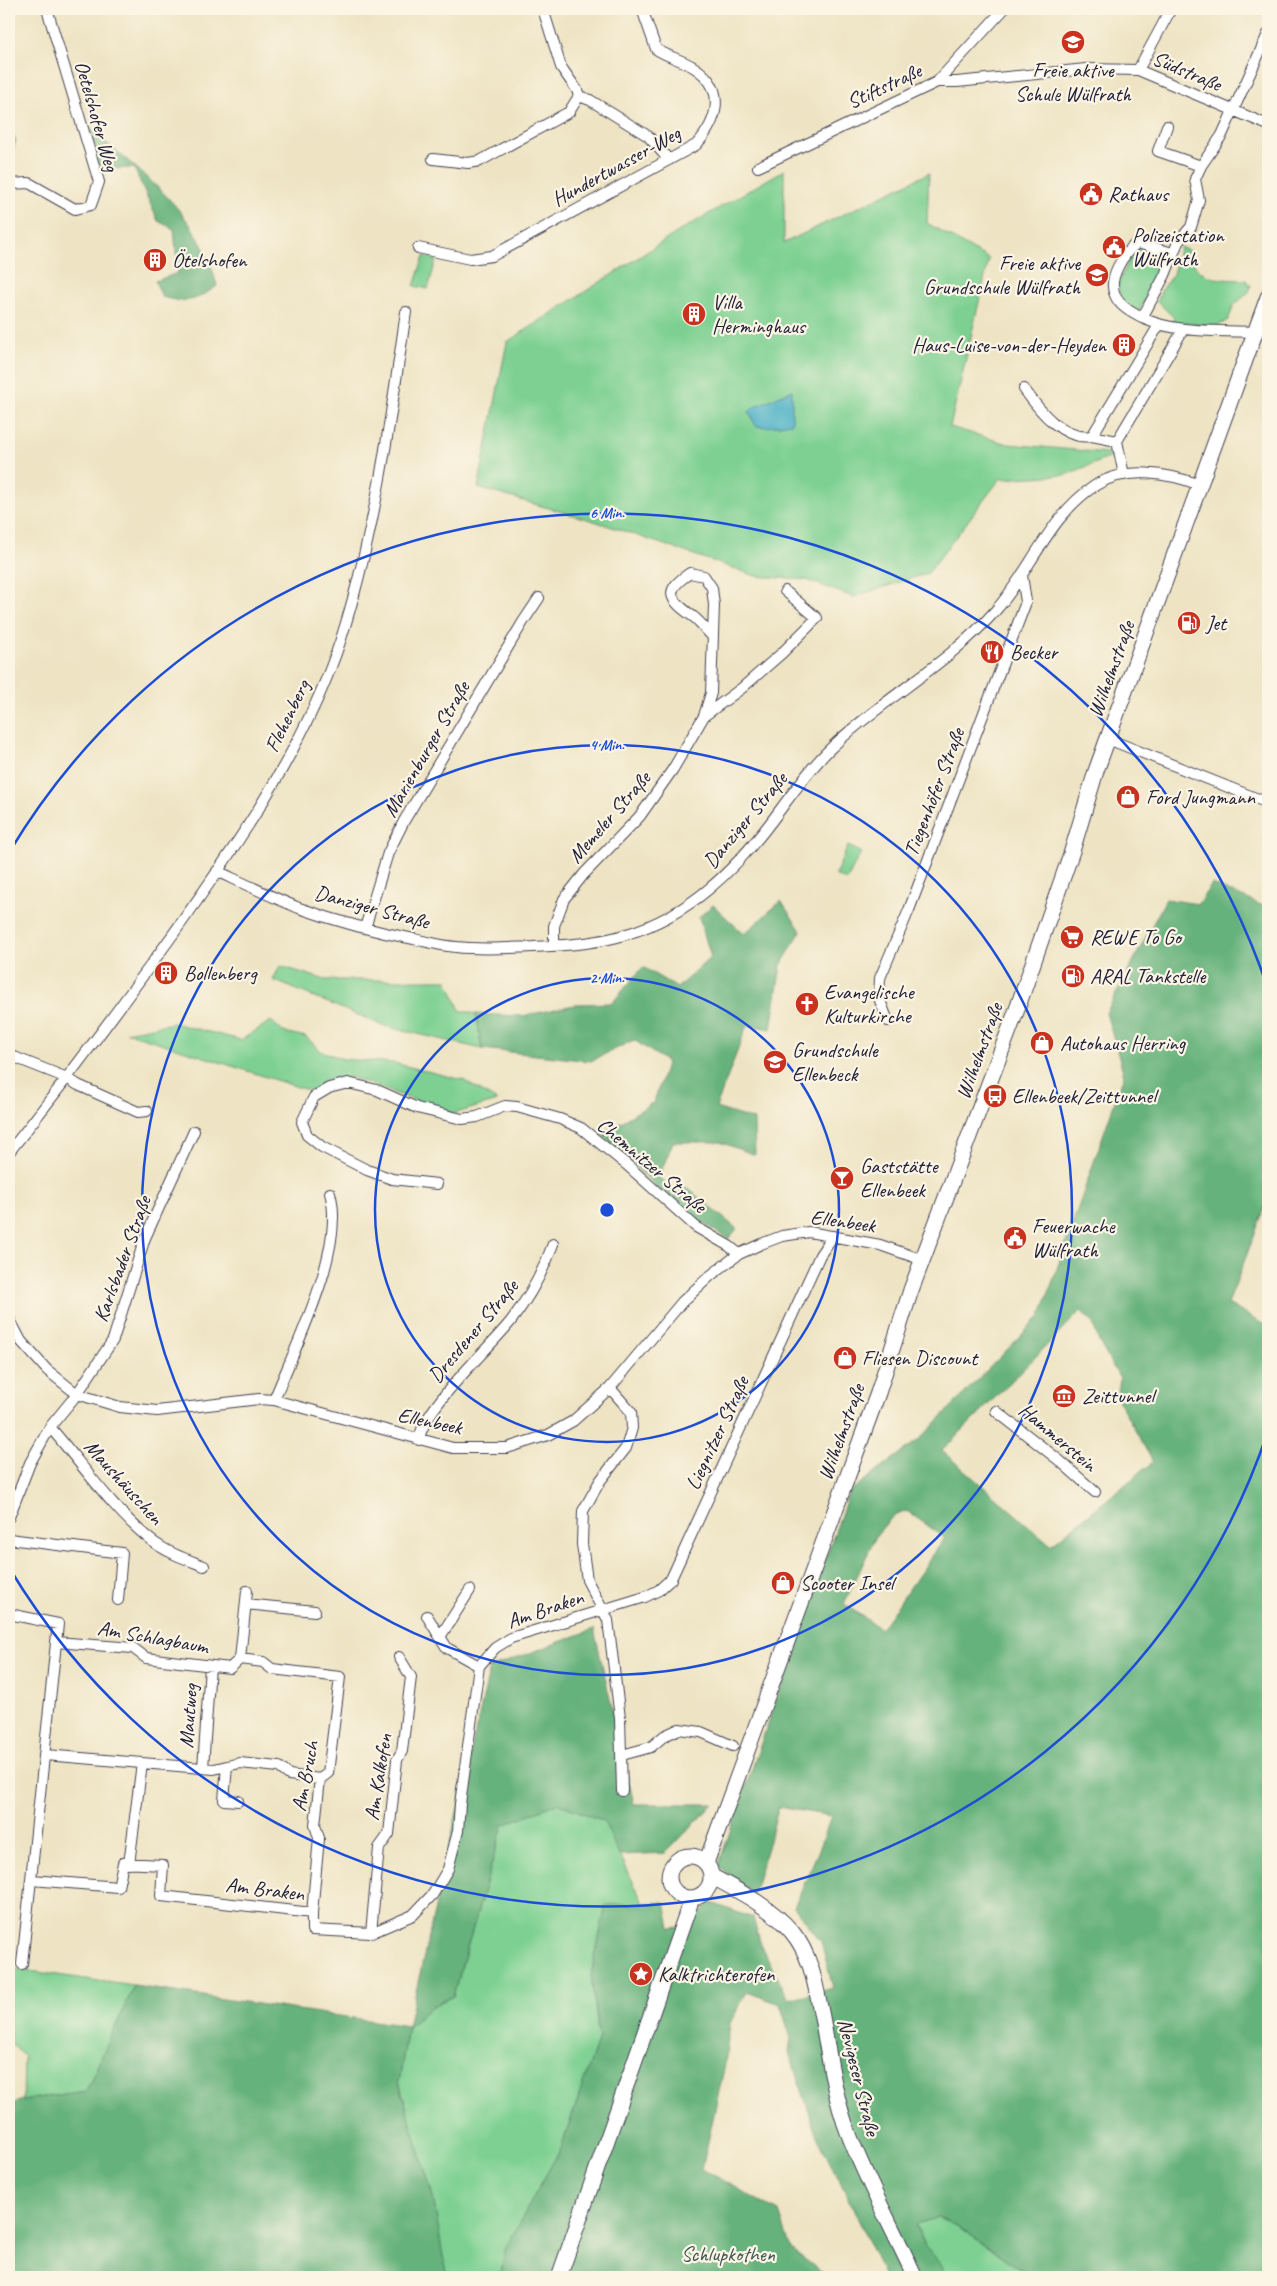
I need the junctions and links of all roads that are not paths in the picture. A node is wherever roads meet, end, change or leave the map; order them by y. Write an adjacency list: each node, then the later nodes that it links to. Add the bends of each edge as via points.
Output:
1 (47, 9): 17 (street, Oetelshofer Weg, via 98,182 91,205 75,209 29,184)
2 (543, 9): 9 (street, via 561,67)
3 (642, 9): 14 (street, Hundertwasser-Weg, via 656,49 702,73 717,105 708,132 696,145)
4 (1004, 9): 8 (street, Stiftstraße)
5 (1171, 9): 7 (street)
6 (1268, 34): 10 (street)
7 (1138, 70): 8 (street, Südstraße, via 1086,69); 10 (street, Südstraße)
8 (937, 82): 16 (street, Stiftstraße)
9 (579, 96): 13 (street, via 569,112 480,161 468,163); 14 (street, via 648,136)
10 (1233, 112): 11 (street, Südstraße); 15 (street)
11 (1268, 125)
12 (1166, 126): 15 (street, via 1158,151)
13 (434, 159)
14 (669, 160): 18 (street, Hundertwasser-Weg, via 492,256 470,259)
15 (1201, 166): 19 (street, via 1195,180 1199,200 1191,227)
16 (758, 167)
17 (9, 184)
18 (418, 248)
19 (1173, 252): 22 (street, via 1165,275); 22 (street, via 1137,243 1122,260 1113,283 1115,296 1126,309)
20 (1268, 297): 25 (main road, Wilhelmstraße)
21 (406, 312): 38 (street, Flehenberg, via 372,520 341,640 318,697 285,763)
22 (1142, 318): 23 (street)
23 (1159, 325): 24 (street); 27 (street)
24 (1183, 330): 25 (street); 28 (street)
25 (1254, 332): 30 (main road, Wilhelmstraße)
26 (1024, 390): 27 (street, via 1043,416 1065,430 1084,437)
27 (1092, 436): 28 (street)
28 (1117, 441): 29 (street)
29 (1124, 476): 30 (street, Danziger Straße, via 1148,472); 31 (street, Danziger Straße, via 1098,484 1072,505 1047,535)
30 (1200, 485): 36 (main road, Wilhelmstraße)
31 (1022, 575): 40 (street, Danziger Straße, via 997,609 967,641 864,719 830,749 718,883 697,899 629,934 590,943); 41 (street, Tiegenhöfer Straße, via 1026,602 880,978 879,998)
32 (785, 591): 35 (street, Memeler Straße, via 817,618 748,682)
33 (540, 598): 39 (street, Marienburger Straße, via 518,629 404,821 388,852)
34 (712, 635): 34 (street, Memeler Straße, via 712,588 704,576 690,573 676,582 672,595 675,604); 35 (street, Memeler Straße, via 711,693)
35 (704, 716): 40 (street, Memeler Straße, via 640,816 564,899 554,926)
36 (1108, 739): 37 (street); 52 (main road, Wilhelmstraße, via 1016,1012)
37 (1268, 803)
38 (218, 872): 39 (street, Danziger Straße, via 296,906); 43 (street, Flehenberg)
39 (365, 928): 40 (street, Danziger Straße, via 454,947 493,949)
40 (554, 945)
41 (888, 1022)
42 (9, 1055): 43 (street)
43 (68, 1078): 44 (street, via 138,1112); 46 (street, Flehenberg)
44 (147, 1111)
45 (194, 1131): 55 (street, Karlsbader Straße, via 145,1238 113,1340)
46 (9, 1152)
47 (437, 1184): 51 (street, Chemnitzer Straße, via 392,1179 322,1147 306,1135 302,1122 314,1097 329,1088 348,1083 462,1120 505,1106 560,1119 581,1128 696,1228)
48 (330, 1193): 56 (street, via 334,1226 326,1261 312,1307)
49 (833, 1236): 51 (street, Ellenbeek, via 809,1232 782,1236); 52 (street, Ellenbeek, via 880,1245); 69 (street, Liegnitzer Straße, via 820,1255 671,1578 660,1590)
50 (553, 1244): 59 (street, Dresdener Straße, via 534,1288 511,1321 436,1406 420,1430)
51 (739, 1254): 54 (street, Ellenbeek, via 682,1302)
52 (923, 1260): 90 (main road, Wilhelmstraße)
53 (9, 1318): 55 (street, Ellenbeek, via 21,1341 47,1370)
54 (610, 1388): 59 (street, Ellenbeek, via 573,1421 548,1435 507,1448 453,1448); 69 (street, via 631,1412 632,1428 626,1448 600,1481 583,1511 585,1569)
55 (77, 1394): 56 (street, Ellenbeek, via 120,1407 157,1411); 58 (street, Karlsbader Straße)
56 (274, 1400): 59 (street, Ellenbeek)
57 (996, 1411): 60 (street, Hammerstein)
58 (50, 1427): 61 (street, Karlsbader Straße, via 30,1463); 63 (street, Maushäuschen, via 153,1542 178,1557)
59 (419, 1440)
60 (1095, 1492)
61 (9, 1517)
62 (9, 1539): 66 (street, via 122,1552)
63 (204, 1566)
64 (470, 1590): 72 (street)
65 (247, 1591): 67 (street)
66 (118, 1600)
67 (246, 1604): 68 (street); 75 (street)
68 (315, 1610)
69 (603, 1610): 77 (street, Am Braken, via 511,1638 495,1648); 81 (street, via 612,1644)
70 (9, 1614): 73 (street, via 58,1624)
71 (427, 1616): 72 (street)
72 (440, 1637): 77 (street, via 447,1648)
73 (56, 1642): 76 (street, Am Schlagbaum, via 133,1648 146,1658); 80 (street)
74 (399, 1657): 92 (street, Am Kalkofen, via 411,1677 402,1752 396,1760 389,1834 379,1848)
75 (240, 1659): 76 (street, Am Schlagbaum, via 230,1668); 78 (street, Am Schlagbaum, via 263,1662 272,1670)
76 (210, 1666): 84 (street, Mautweg)
77 (479, 1666): 92 (street, Am Braken, via 458,1831 448,1869 421,1909)
78 (340, 1677): 85 (street, Am Bruch, via 328,1774)
79 (733, 1746): 81 (street, via 700,1732 679,1729 651,1747)
80 (45, 1755): 82 (street, Mautweg); 89 (street)
81 (622, 1755): 86 (street)
82 (142, 1763): 84 (street, Mautweg); 88 (street)
83 (227, 1766): 84 (street, Mautweg); 85 (street, Mautweg, via 240,1763 279,1767 289,1775); 87 (street, via 224,1800)
84 (203, 1768)
85 (320, 1779): 91 (street, Am Bruch, via 315,1825 319,1838)
86 (622, 1791)
87 (238, 1801)
88 (129, 1864): 89 (street, via 123,1863 118,1887); 91 (street, Am Braken, via 163,1865 162,1896)
89 (32, 1880): 93 (street)
90 (702, 1882): 94 (main road, via 677,1940); 95 (main road, Nevigeser Straße, via 743,1896 775,1916 792,1932 807,1957 847,2132)
91 (312, 1913): 92 (street, Am Braken, via 312,1930)
92 (371, 1933)
93 (22, 1964)
94 (559, 2277)
95 (915, 2277)

